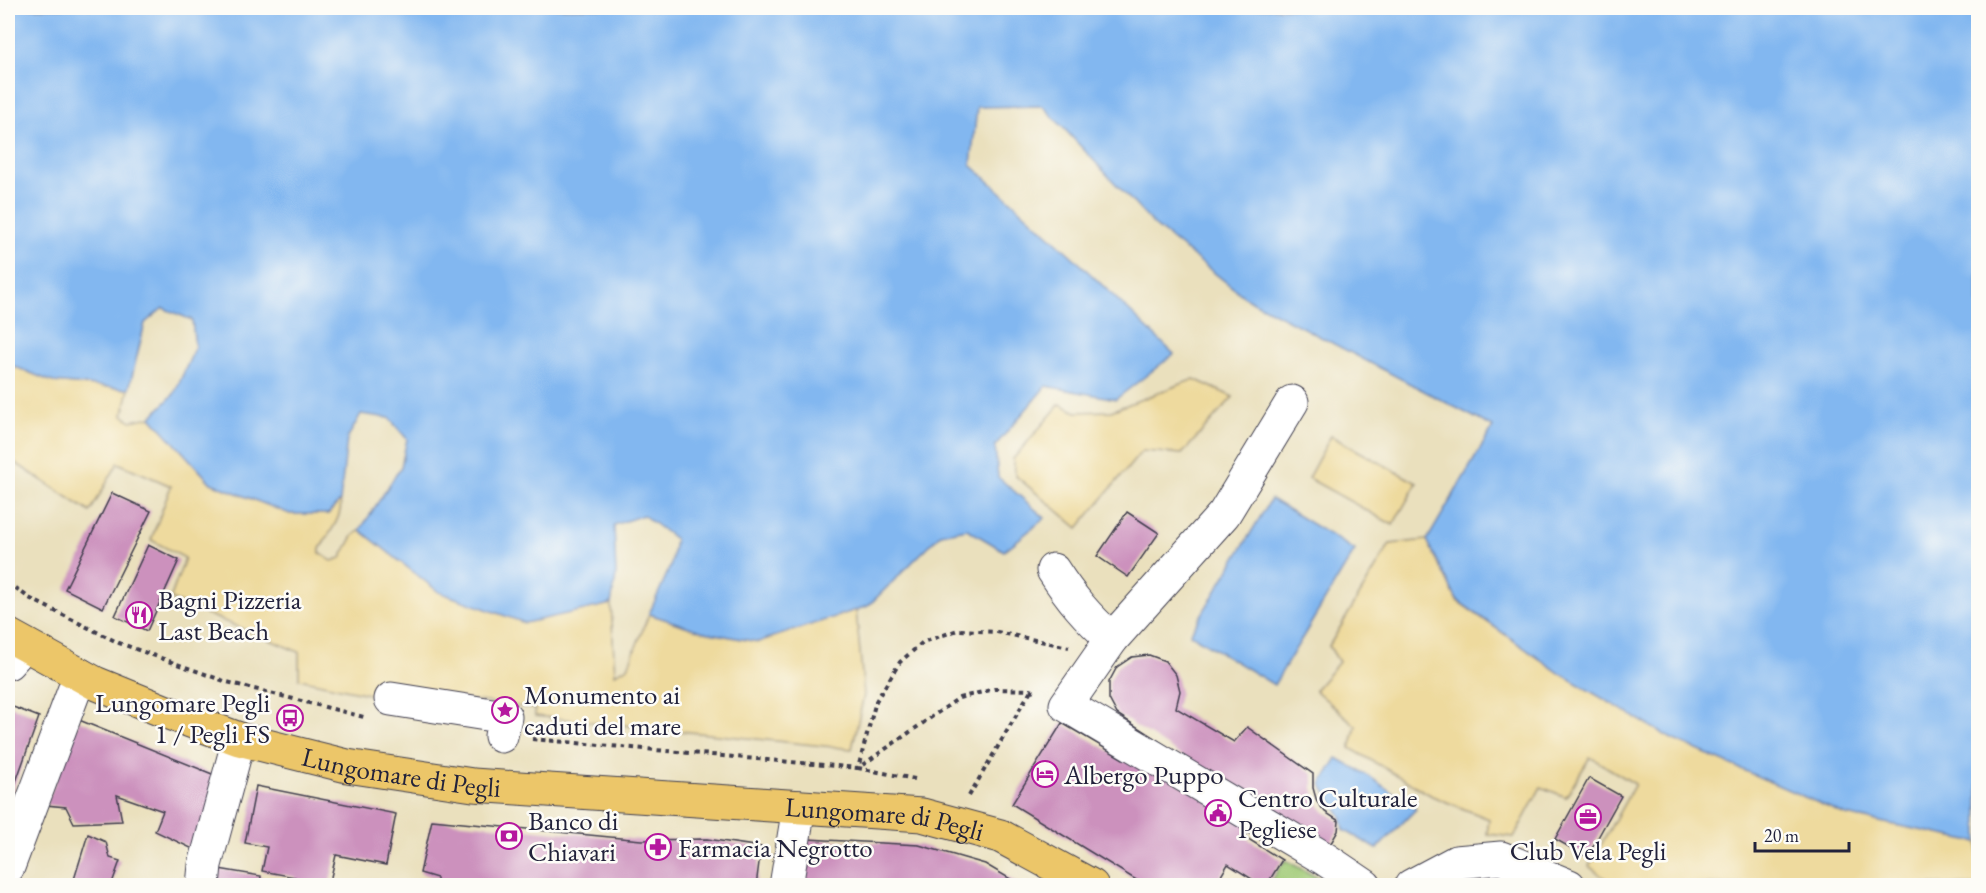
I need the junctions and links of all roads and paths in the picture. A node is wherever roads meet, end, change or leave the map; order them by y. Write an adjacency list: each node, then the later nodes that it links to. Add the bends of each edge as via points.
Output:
1 (1292, 402): 4 (street, via 1224,514)
2 (1053, 570): 4 (street, via 1090,620)
3 (13, 648): 5 (main road, Lungomare di Pegli)
4 (1105, 649): 8 (street); 12 (path, via 1073,648 997,632 958,630 923,642 900,662 876,701)
5 (80, 675): 10 (main road, Lungomare di Pegli); 18 (street)
6 (1031, 690): 8 (path); 12 (path, via 994,689 959,698); 15 (path)
7 (391, 699): 9 (street, Lungomare di Pegli, via 505,717)
8 (1066, 705): 22 (street)
9 (501, 736)
10 (239, 739): 17 (main road, Lungomare di Pegli, via 347,766 473,785); 19 (street)
11 (853, 767): 12 (path)
12 (858, 768): 13 (path)
13 (920, 780)
14 (959, 793): 15 (path)
15 (968, 797): 16 (path)
16 (977, 800)
17 (798, 807): 20 (street); 21 (main road, Lungomare di Pegli, via 922,815 1000,836)
18 (8, 867)
19 (203, 885)
20 (786, 885)
21 (1092, 885)
22 (1365, 885)
23 (1411, 885): 24 (street, via 1456,862 1501,858)
24 (1569, 885)

